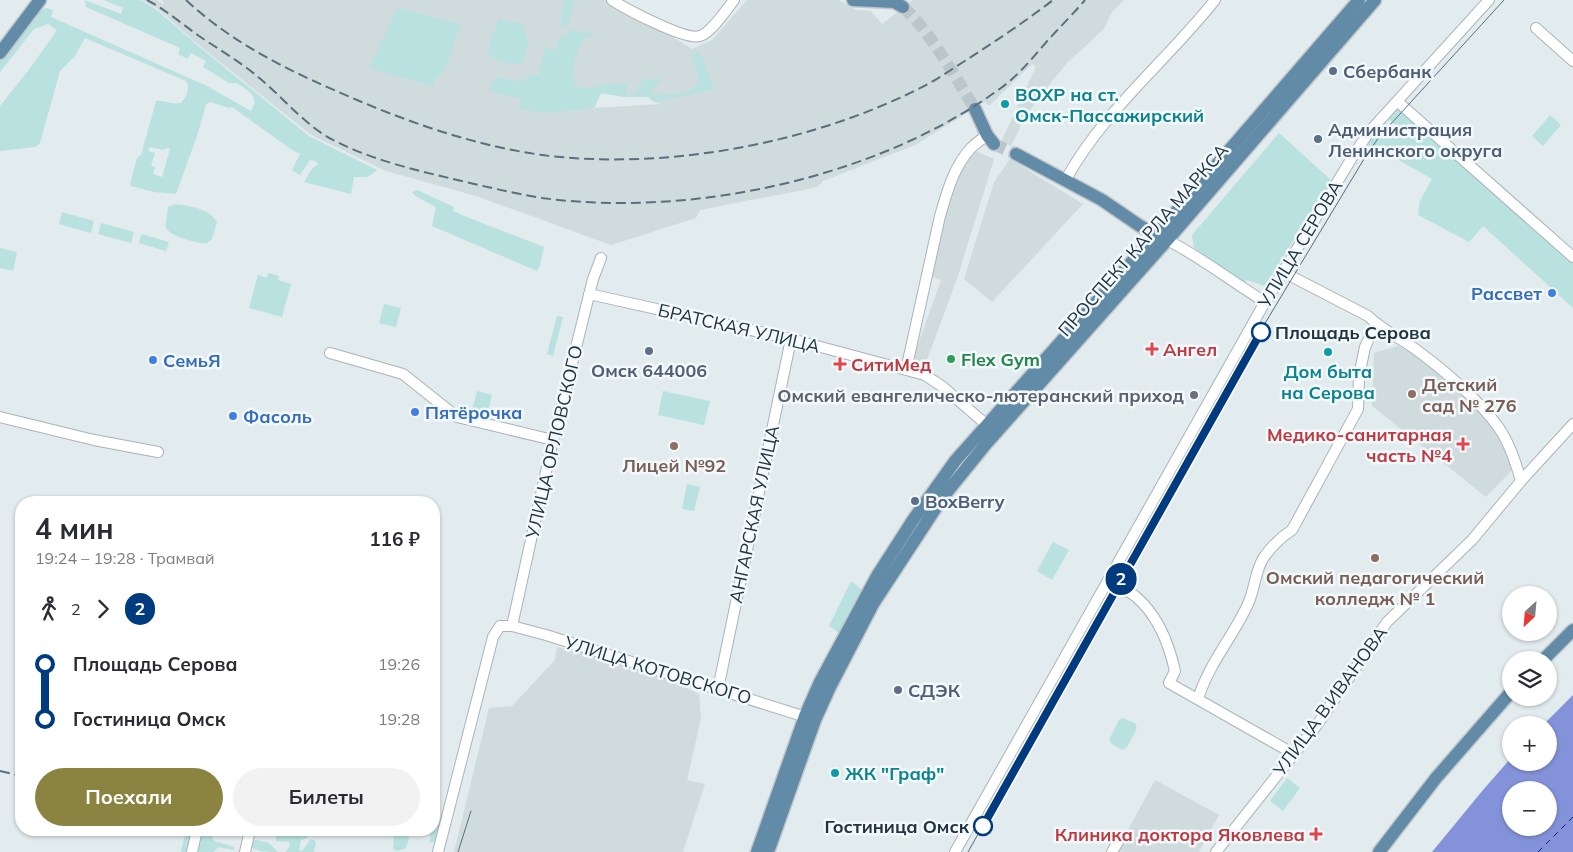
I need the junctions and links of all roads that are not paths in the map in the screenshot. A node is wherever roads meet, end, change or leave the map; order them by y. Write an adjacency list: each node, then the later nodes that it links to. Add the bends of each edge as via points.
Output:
1 (40, 0): 11 (main road)
2 (612, 0): 3 (street, via 628,10 699,37 706,34)
3 (734, 0)
4 (853, 0): 9 (main road, via 894,2)
5 (1215, 0): 18 (street, via 1102,124)
6 (1359, 0): 13 (main road, ПРОСПЕКТ КАРЛА МАРКСА)
7 (1375, 0): 13 (main road, ПРОСПЕКТ КАРЛА МАРКСА)
8 (1489, 0): 14 (street, УЛИЦА СЕРОВА)
9 (903, 7)
10 (1536, 28): 12 (street)
11 (0, 53)
12 (1573, 61)
13 (1300, 77): 19 (main road, ПРОСПЕКТ КАРЛА МАРКСА)
14 (1398, 102): 20 (street); 22 (street, УЛИЦА СЕРОВА, via 1363,140)
15 (975, 109): 16 (main road)
16 (990, 139): 28 (street, via 972,146 947,194)
17 (1016, 154): 18 (main road)
18 (1065, 181): 19 (main road)
19 (1162, 237): 24 (street); 31 (main road, ПРОСПЕКТ КАРЛА МАРКСА); 42 (main road, ПРОСПЕКТ КАРЛА МАРКСА, via 943,497 873,604)
20 (1573, 256)
21 (601, 258): 23 (street, УЛИЦА ОРЛОВСКОГО)
22 (1283, 272): 24 (street, УЛИЦА СЕРОВА); 25 (street, via 1368,316)
23 (589, 294): 26 (street, БРАТСКАЯ УЛИЦА); 32 (street, УЛИЦА ОРЛОВСКОГО)
24 (1265, 302): 35 (street, УЛИЦА СЕРОВА)
25 (1376, 324): 34 (street, via 1420,352 1489,416 1509,446); 40 (street, via 1366,346 1359,376 1358,409 1292,530 1282,536 1263,558 1248,606 1207,673)
26 (791, 339): 28 (street, БРАТСКАЯ УЛИЦА); 39 (street, АНГАРСКАЯ УЛИЦА)
27 (330, 353): 32 (street, via 403,374 456,416)
28 (906, 370): 31 (street, БРАТСКАЯ УЛИЦА, via 932,379)
29 (0, 417): 33 (street)
30 (1573, 424): 34 (street, УЛИЦА В.ИВАНОВА)
31 (988, 426): 42 (main road, ПРОСПЕКТ КАРЛА МАРКСА, via 950,467 877,576 820,682)
32 (553, 440): 36 (street, УЛИЦА ОРЛОВСКОГО)
33 (158, 452)
34 (1521, 482): 43 (street, УЛИЦА В.ИВАНОВА, via 1472,540 1387,622)
35 (1108, 580): 40 (street, via 1143,604 1159,628 1171,651 1175,670 1169,683); 52 (street, УЛИЦА СЕРОВА)
36 (512, 626): 39 (street, УЛИЦА КОТОВСКОГО); 49 (street, УЛИЦА КОТОВСКОГО, via 500,626 493,637)
37 (1573, 630): 38 (main road)
38 (1552, 651)
39 (718, 689): 42 (street, УЛИЦА КОТОВСКОГО)
40 (1198, 699): 43 (street)
41 (1502, 702): 55 (main road, via 1436,778)
42 (810, 718): 50 (main road, ПРОСПЕКТ КАРЛА МАРКСА); 51 (main road, ПРОСПЕКТ КАРЛА МАРКСА)
43 (1294, 754): 54 (street, УЛИЦА В.ИВАНОВА)
44 (196, 836): 47 (street)
45 (249, 836): 48 (street)
46 (1119, 840): 53 (street)
47 (192, 852)
48 (245, 852)
49 (438, 852)
50 (757, 852)
51 (768, 852)
52 (956, 852)
53 (1112, 852)
54 (1216, 852)
55 (1379, 852)

